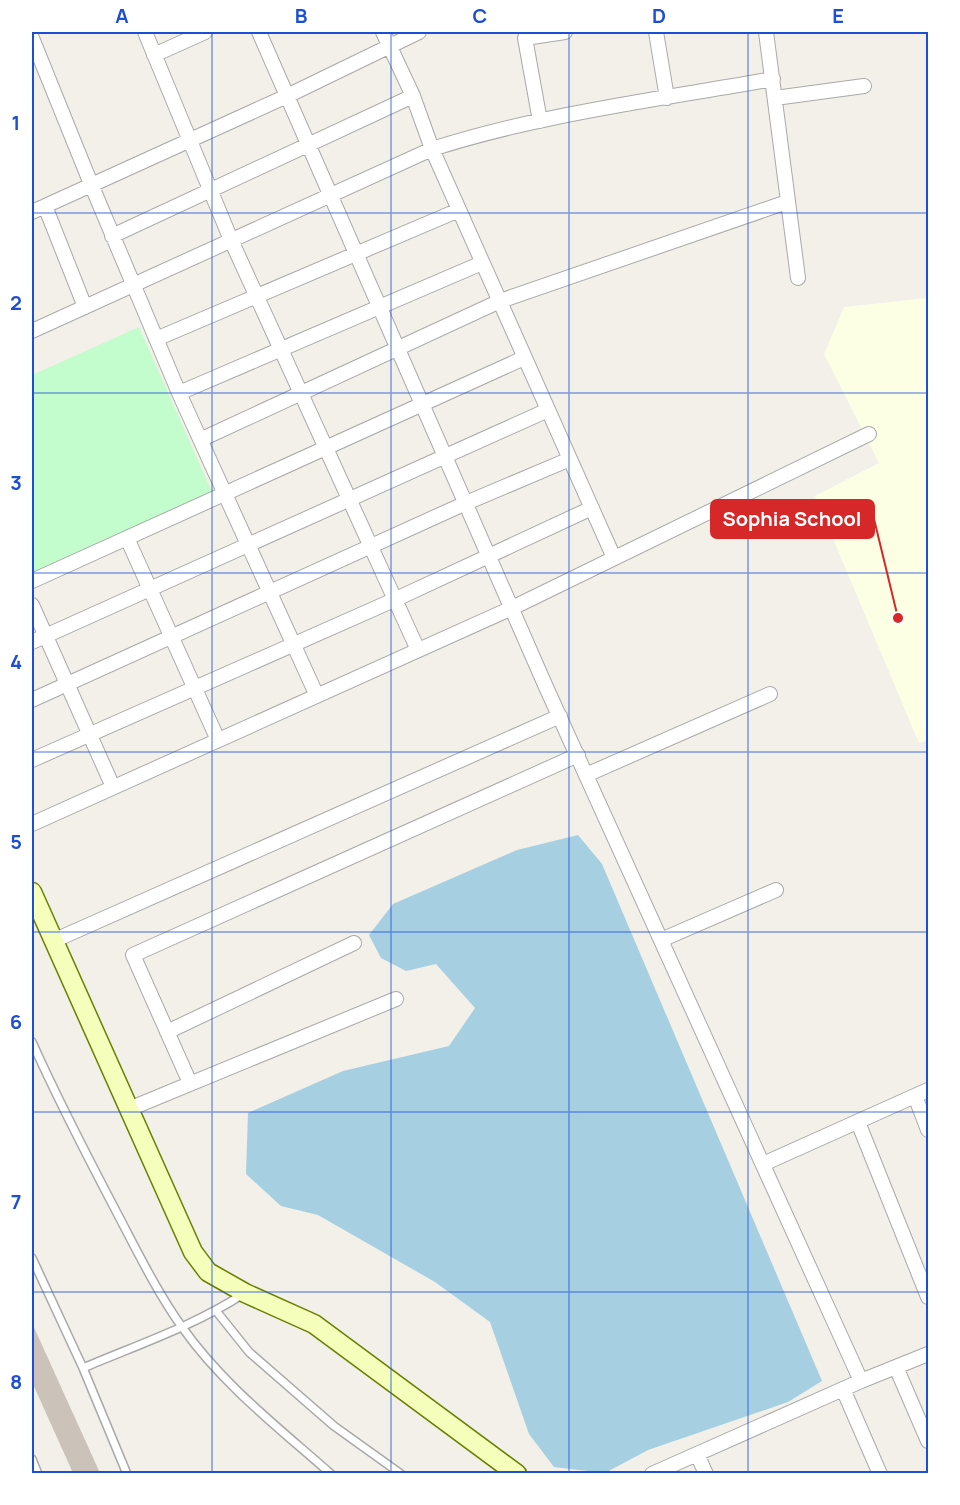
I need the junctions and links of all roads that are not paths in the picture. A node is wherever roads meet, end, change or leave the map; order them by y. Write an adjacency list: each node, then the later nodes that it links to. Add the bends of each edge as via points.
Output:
1 (145, 32): 11 (street)
2 (205, 32): 11 (street)
3 (259, 32): 14 (street)
4 (383, 32): 10 (street)
5 (419, 32): 10 (street)
6 (565, 32): 18 (street, via 525,38)
7 (656, 32): 16 (street)
8 (766, 32): 12 (street)
9 (32, 38): 22 (street)
10 (390, 46): 14 (street); 15 (street)
11 (154, 55): 19 (street)
12 (773, 79): 16 (street); 17 (street)
13 (864, 86): 17 (street)
14 (287, 96): 19 (street); 20 (street)
15 (413, 96): 20 (street); 21 (street)
16 (667, 98): 18 (street)
17 (775, 98): 25 (street)
18 (540, 121): 21 (street)
19 (191, 140): 22 (street); 23 (street)
20 (309, 146): 23 (street); 24 (street)
21 (432, 149): 24 (street); 27 (street)
22 (91, 184): 26 (street); 28 (street)
23 (211, 190): 28 (street); 29 (street)
24 (331, 195): 29 (street); 30 (street)
25 (787, 202): 32 (street); 35 (street)
26 (38, 209): 36 (street)
27 (459, 210): 30 (street); 31 (street)
28 (112, 236): 33 (street)
29 (231, 240): 33 (street); 34 (street)
30 (357, 254): 34 (street); 37 (street)
31 (482, 263): 35 (street); 37 (street)
32 (798, 278)
33 (132, 284): 36 (street); 39 (street)
34 (257, 297): 39 (street); 40 (street)
35 (500, 302): 41 (street); 42 (street)
36 (85, 307): 38 (street)
37 (380, 307): 40 (street); 41 (street)
38 (32, 329)
39 (156, 339): 43 (street)
40 (281, 349): 43 (street); 44 (street)
41 (398, 349): 44 (street); 45 (street)
42 (524, 358): 45 (street); 46 (street)
43 (179, 393): 48 (street)
44 (301, 394): 48 (street); 49 (street)
45 (423, 404): 49 (street); 50 (street)
46 (548, 410): 50 (street); 51 (street)
47 (869, 434): 60 (street)
48 (202, 439): 52 (street)
49 (326, 448): 52 (street); 53 (street)
50 (446, 456): 53 (street); 54 (street)
51 (570, 459): 54 (street); 55 (street)
52 (226, 493): 56 (street); 57 (street)
53 (349, 500): 57 (street); 58 (street)
54 (466, 503): 58 (street); 59 (street)
55 (592, 508): 59 (street); 60 (street)
56 (127, 538): 61 (street); 62 (street)
57 (249, 544): 62 (street); 63 (street)
58 (370, 547): 63 (street); 64 (street)
59 (490, 557): 64 (street); 66 (street)
60 (614, 558): 66 (street)
61 (32, 581)
62 (149, 589): 67 (street); 68 (street)
63 (270, 592): 68 (street); 70 (street)
64 (394, 600): 70 (street); 71 (street)
65 (32, 605): 67 (street)
66 (512, 608): 71 (street); 77 (street)
67 (45, 636): 69 (street); 72 (street)
68 (171, 637): 72 (street); 73 (street)
69 (32, 642)
70 (293, 644): 73 (street); 75 (street)
71 (418, 651): 75 (street)
72 (67, 684): 76 (street); 78 (street)
73 (194, 688): 78 (street); 79 (street)
74 (770, 694): 82 (street)
75 (316, 696): 79 (street)
76 (32, 700)
77 (560, 716): 80 (street); 88 (street)
78 (89, 734): 81 (street); 83 (street)
79 (218, 740): 83 (street)
80 (578, 755): 82 (street); 91 (street, via 133,955)
81 (32, 760)
82 (586, 775): 87 (street)
83 (113, 787): 84 (street)
84 (32, 824)
85 (776, 890): 87 (street)
86 (32, 892): 88 (street)
87 (661, 940): 99 (street)
88 (53, 941): 96 (street)
89 (354, 943): 91 (street)
90 (396, 999): 93 (street)
91 (167, 1032): 93 (street)
92 (32, 1042): 104 (lane, via 131,1241)
93 (190, 1083): 96 (street)
94 (928, 1090): 95 (street)
95 (915, 1096): 97 (street); 98 (street)
96 (129, 1109): 101 (street, via 193,1252 208,1272)
97 (858, 1122): 99 (street); 102 (street)
98 (928, 1131)
99 (763, 1164): 108 (street)
100 (32, 1258): 107 (lane)
101 (245, 1293): 103 (lane); 117 (street, via 314,1324)
102 (928, 1297)
103 (216, 1312): 104 (lane); 116 (lane, via 257,1360 334,1426)
104 (182, 1327): 107 (lane); 115 (lane, via 246,1399)
105 (928, 1354): 106 (street)
106 (896, 1367): 108 (street); 110 (street)
107 (83, 1368): 114 (lane)
108 (861, 1381): 109 (street)
109 (843, 1389): 111 (street); 120 (street)
110 (928, 1441)
111 (697, 1454): 118 (street); 119 (street)
112 (32, 1459): 113 (lane)
113 (38, 1473)
114 (127, 1473)
115 (331, 1473)
116 (401, 1473)
117 (517, 1473)
118 (652, 1473)
119 (706, 1473)
120 (880, 1473)

